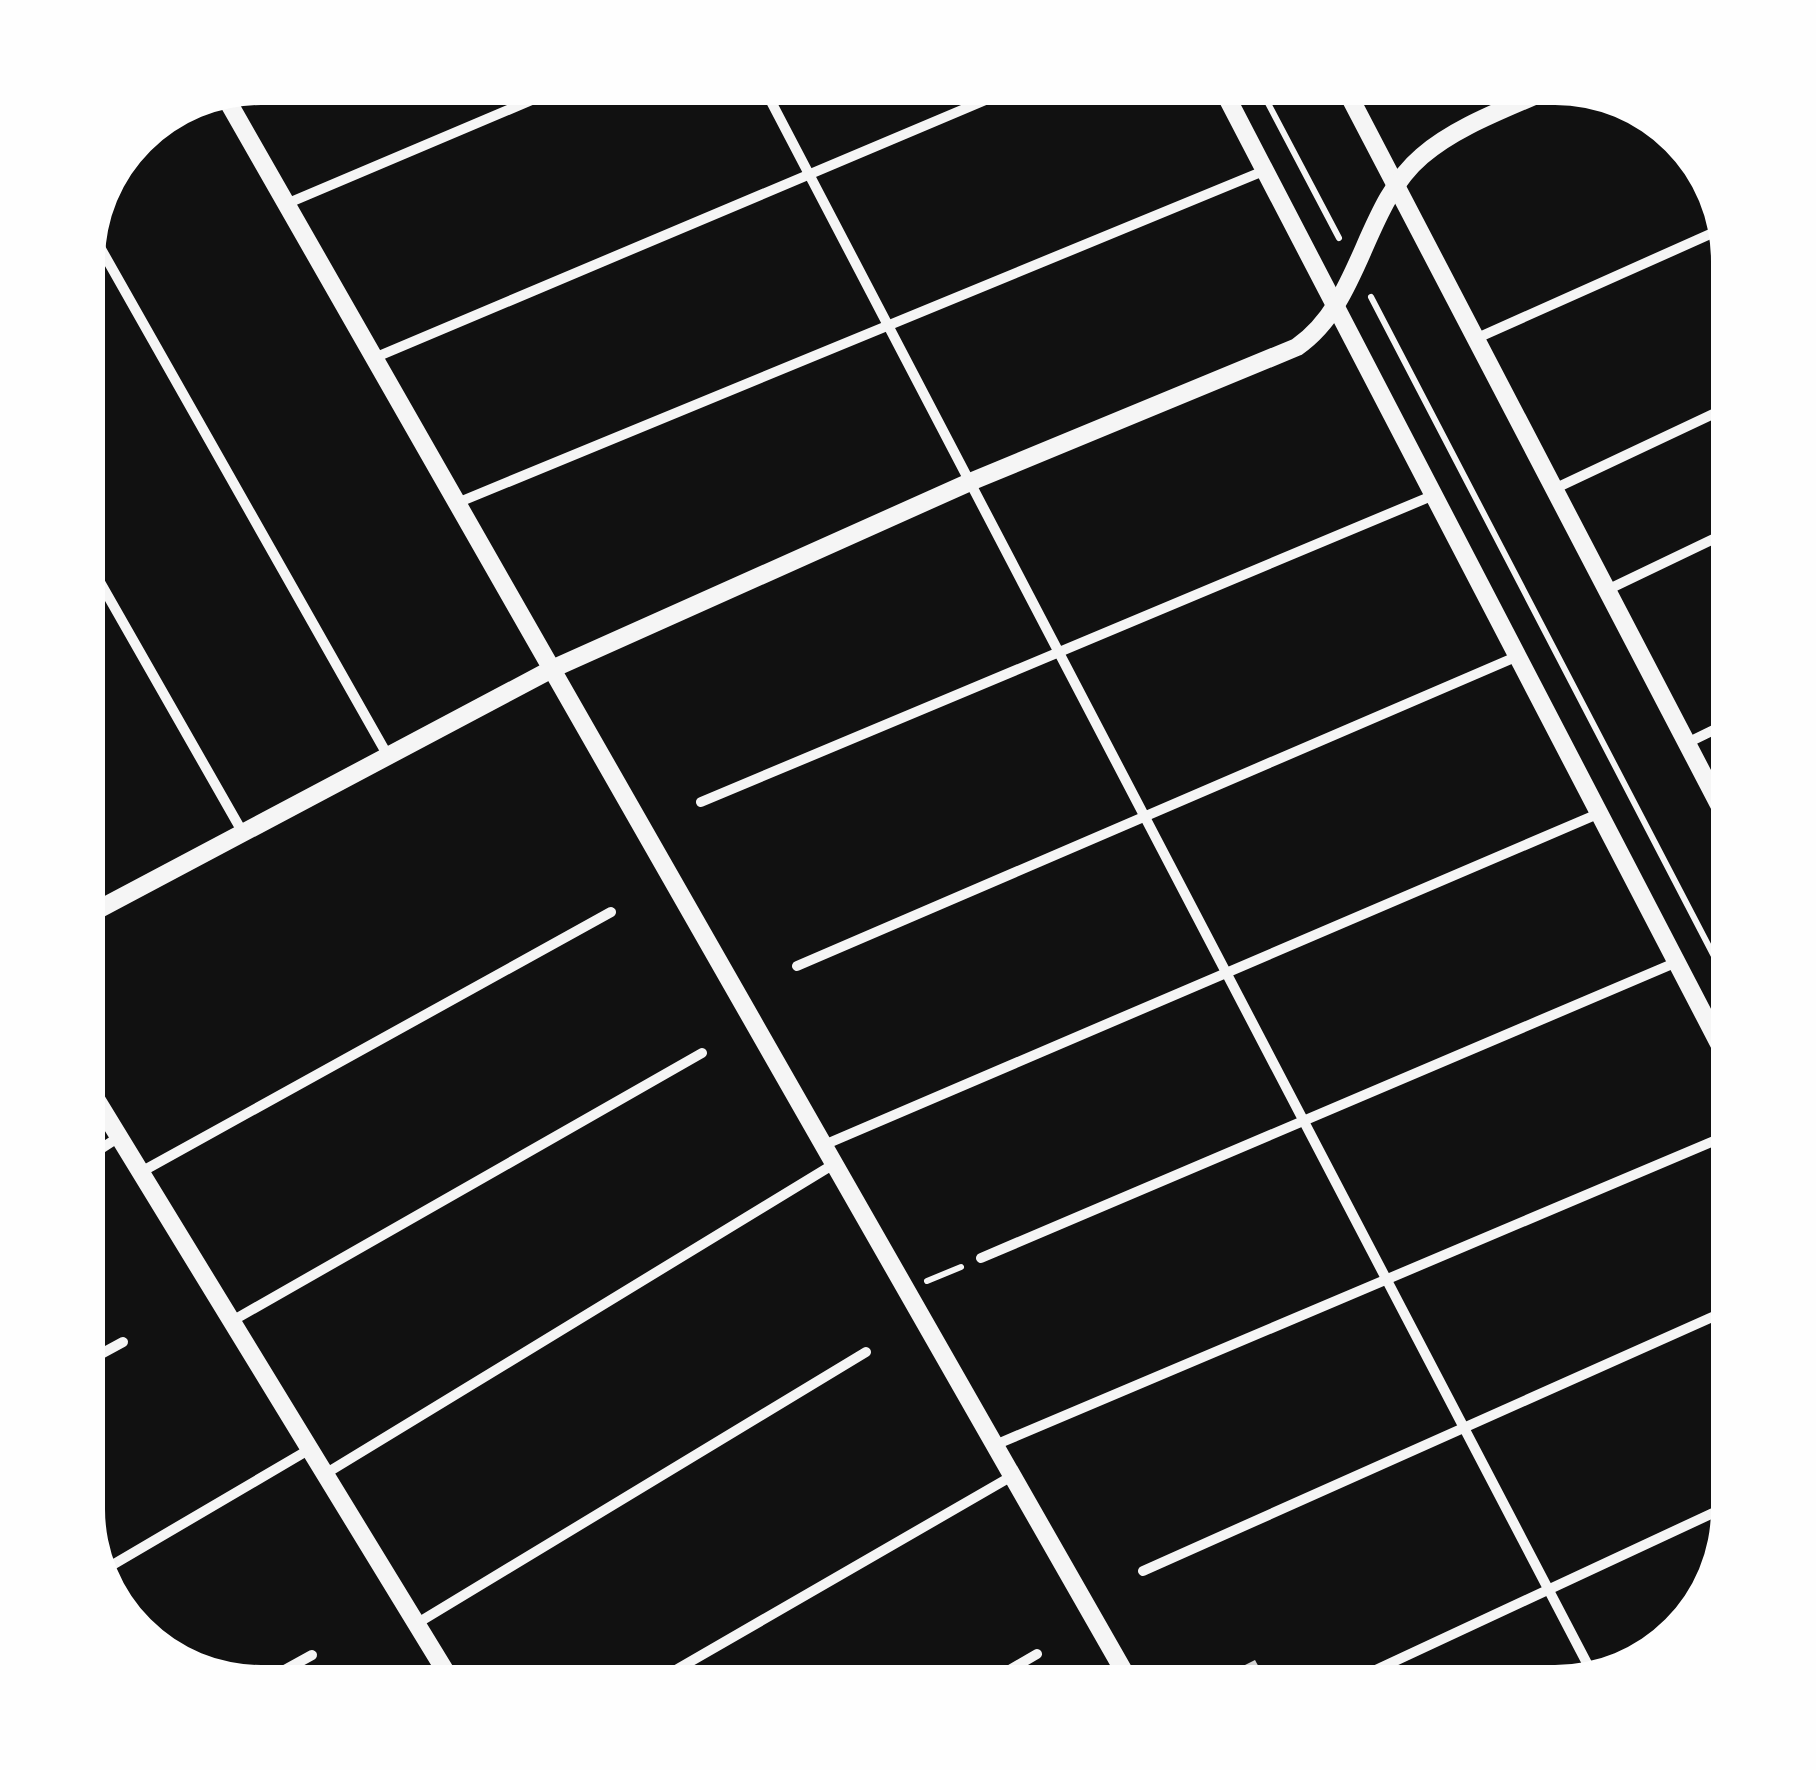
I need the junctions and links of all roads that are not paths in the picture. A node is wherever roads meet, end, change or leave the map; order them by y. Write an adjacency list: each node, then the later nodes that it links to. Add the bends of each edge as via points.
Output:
1 (520, 105): 11 (street)
2 (773, 105): 9 (street)
3 (973, 105): 9 (street)
4 (1231, 105): 8 (street)
5 (1354, 105): 10 (street)
6 (1517, 105): 10 (street, via 1444,140)
7 (232, 108): 11 (street)
8 (1266, 170): 14 (street); 15 (street)
9 (809, 174): 15 (street); 17 (street)
10 (1396, 186): 14 (street); 16 (street)
11 (286, 204): 17 (street)
12 (1709, 236): 16 (street)
13 (105, 256): 31 (street)
14 (1337, 306): 19 (street, via 1297,347); 21 (street)
15 (888, 326): 19 (street); 22 (street)
16 (1476, 338): 20 (street)
17 (374, 358): 22 (street)
18 (1711, 415): 20 (street)
19 (970, 482): 26 (street); 28 (street)
20 (1554, 489): 24 (street)
21 (1434, 494): 26 (street); 27 (street)
22 (456, 503): 28 (street)
23 (1711, 540): 24 (street)
24 (1607, 590): 30 (street)
25 (105, 591): 36 (street)
26 (1058, 652): 33 (street); 35 (street)
27 (1518, 656): 34 (street); 35 (street)
28 (552, 668): 31 (street); 48 (street)
29 (1711, 731): 30 (street)
30 (1687, 743): 32 (street)
31 (388, 756): 36 (street)
32 (1711, 789)
33 (701, 802)
34 (1600, 813): 39 (street); 41 (street)
35 (1144, 816): 40 (street); 41 (street)
36 (243, 833): 37 (street)
37 (105, 906)
38 (612, 912): 51 (street)
39 (1676, 962): 42 (street); 45 (street)
40 (796, 966)
41 (1226, 973): 45 (street); 48 (street)
42 (1711, 1029)
43 (702, 1053): 55 (street)
44 (105, 1114): 46 (street)
45 (1304, 1121): 52 (street); 53 (street)
46 (119, 1137): 49 (street); 51 (street)
47 (1711, 1142): 53 (street)
48 (824, 1145): 50 (street)
49 (105, 1146)
50 (834, 1164): 60 (street); 62 (street)
51 (140, 1172): 55 (street)
52 (981, 1258)
53 (1386, 1279): 59 (street); 60 (street)
54 (1711, 1318): 59 (street)
55 (232, 1321): 61 (street)
56 (122, 1342): 57 (street)
57 (105, 1352)
58 (866, 1352): 68 (street)
59 (1464, 1428): 66 (street); 67 (street)
60 (994, 1445): 63 (street)
61 (310, 1450): 62 (street); 65 (street)
62 (325, 1474): 68 (street)
63 (1012, 1476): 74 (street); 76 (street)
64 (1710, 1514): 67 (street)
65 (115, 1563)
66 (1143, 1571)
67 (1548, 1590): 71 (street); 77 (street)
68 (416, 1624): 73 (street)
69 (1037, 1654): 75 (street)
70 (312, 1655): 72 (street)
71 (1586, 1662)
72 (294, 1665)
73 (441, 1665)
74 (684, 1665)
75 (1018, 1665)
76 (1120, 1665)
77 (1387, 1665)

